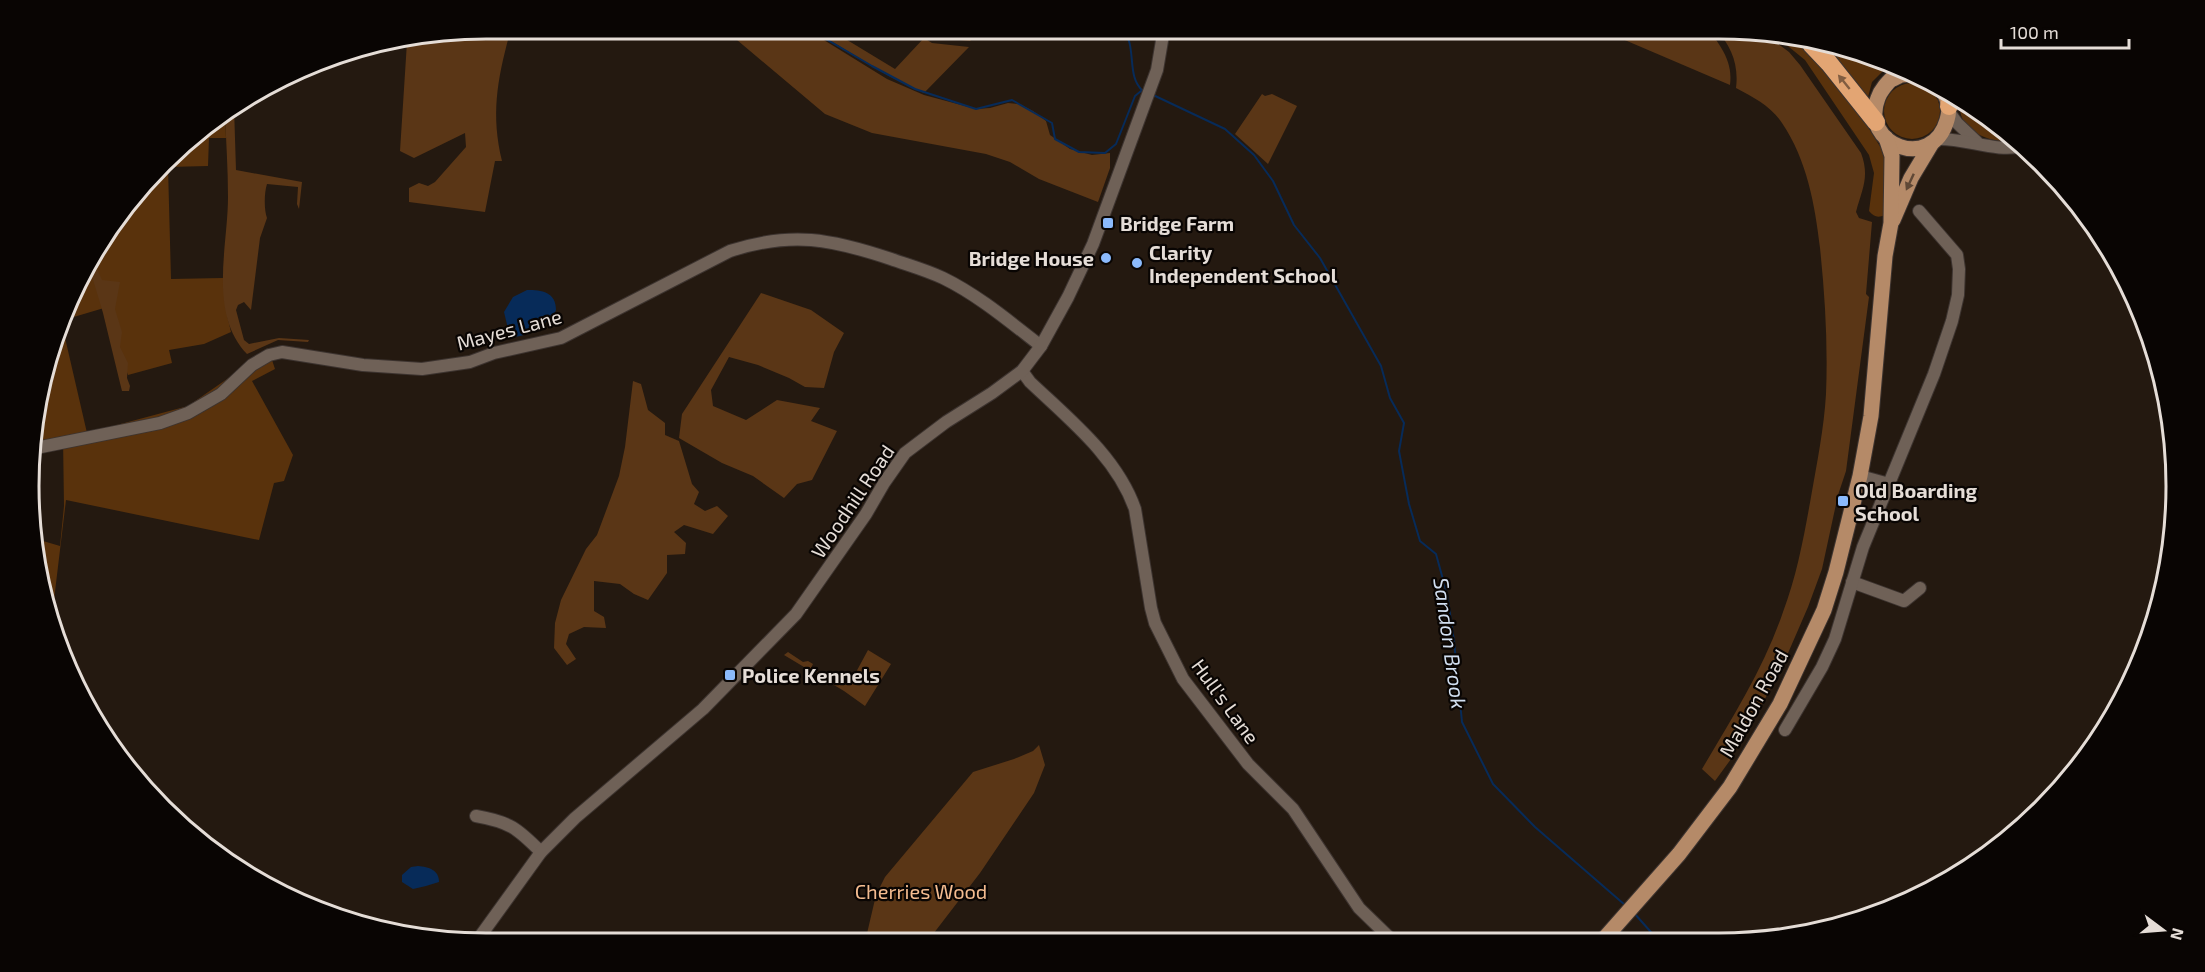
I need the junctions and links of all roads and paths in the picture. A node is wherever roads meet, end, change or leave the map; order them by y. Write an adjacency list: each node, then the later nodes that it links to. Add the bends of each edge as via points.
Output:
1 (1162, 39): 12 (street, Woodhill Road, via 1157,70 1093,243)
2 (1816, 50): 5 (highway, one-way to 2)
3 (1896, 75): 5 (main road, via 1876,100)
4 (1951, 104): 7 (main road, Maldon Road, via 1946,124); 8 (street, via 1957,123)
5 (1876, 122): 6 (main road)
6 (1886, 138): 7 (main road, via 1908,149); 11 (main road, Maldon Road, via 1892,156)
7 (1935, 141): 8 (street, via 1950,138); 11 (main road, Maldon Road, one-way to 11, via 1911,178)
8 (1978, 143): 9 (street)
9 (2011, 147)
10 (1919, 211): 16 (street, via 1957,255 1958,295 1934,374)
11 (1891, 223): 15 (main road, Maldon Road, via 1871,416)
12 (1041, 346): 13 (street, Woodhill Road); 14 (street, Mayes Lane, via 942,278 838,243 781,239 730,252 561,338 470,362 422,369 363,365 282,352 252,365 221,394 188,413 160,423)
13 (1022, 371): 21 (street, Woodhill Road, via 905,453 796,614 703,709); 23 (street, Hull's Lane, via 1090,440 1127,489 1135,509 1155,623 1183,679 1248,764 1293,809 1359,908)
14 (41, 447)
15 (1860, 476): 16 (street); 24 (main road, Maldon Road, via 1824,610 1780,704 1730,787 1679,854)
16 (1889, 484): 17 (street)
17 (1852, 582): 18 (street, via 1904,601); 19 (street, via 1827,657)
18 (1920, 588)
19 (1785, 730)
20 (476, 816): 21 (street, via 507,823)
21 (541, 852): 22 (street, Woodhill Road)
22 (483, 933)
23 (1385, 933)
24 (1609, 933)

